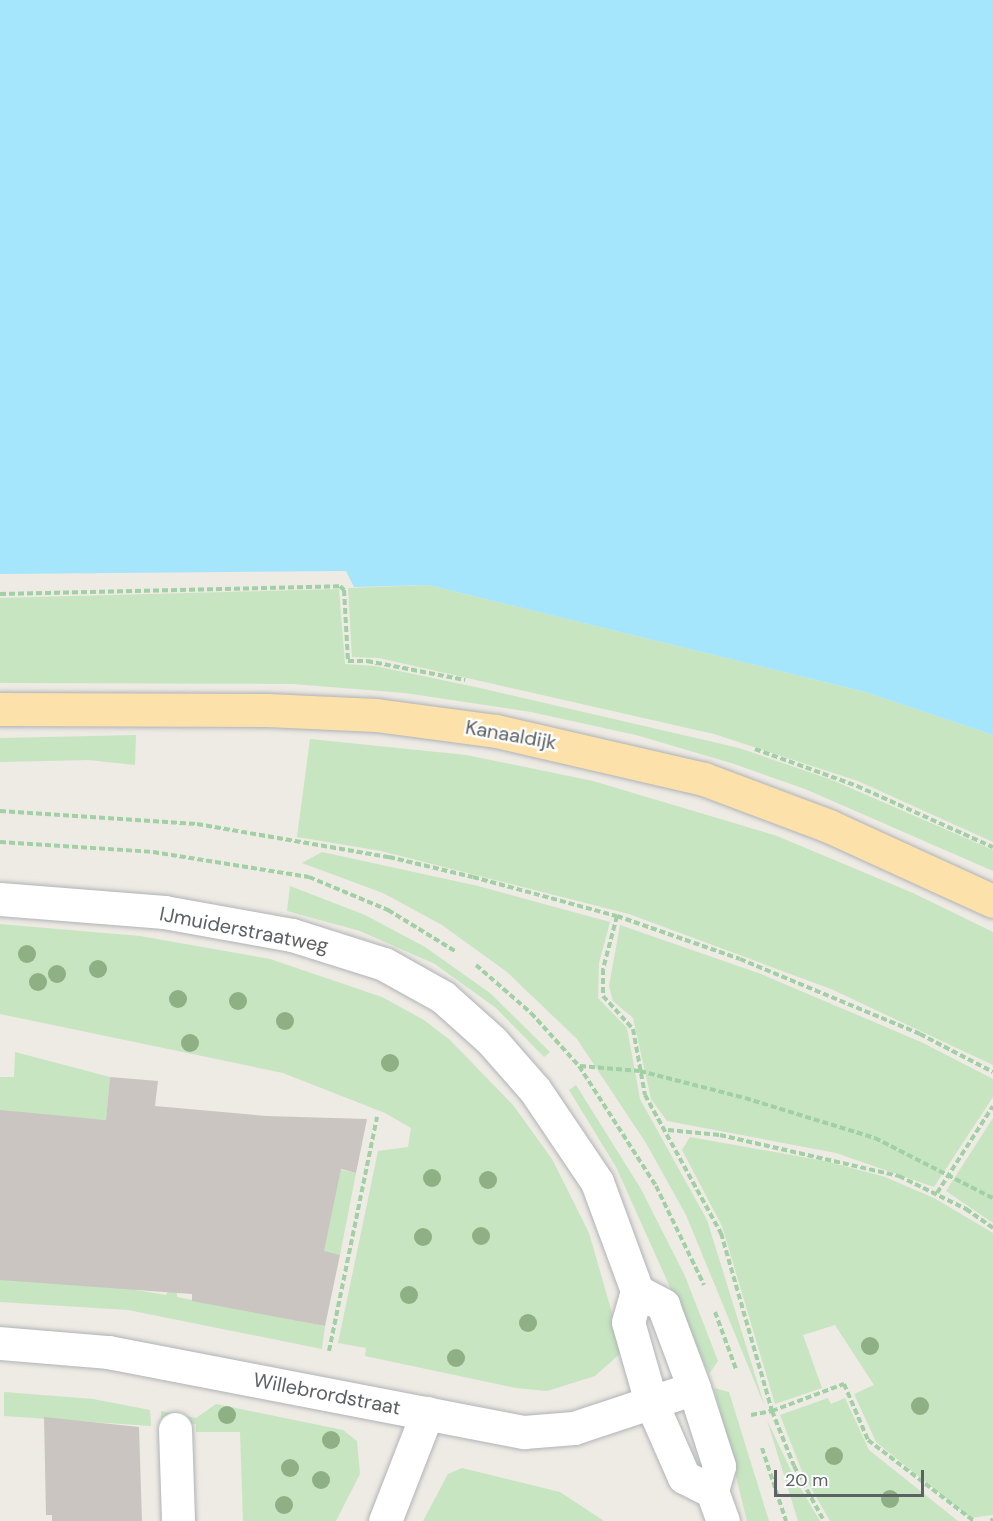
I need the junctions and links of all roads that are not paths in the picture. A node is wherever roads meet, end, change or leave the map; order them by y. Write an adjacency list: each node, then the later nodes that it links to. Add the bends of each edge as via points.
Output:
1 (0, 709): 3 (main road, Kanaaldijk, via 267,710 376,715 496,731 704,779 829,826)
2 (0, 899): 4 (street, IJmuiderstraatweg, via 164,912 292,935 384,964 444,997 492,1041 535,1090 597,1182)
3 (993, 901)
4 (637, 1291): 6 (street, via 663,1305); 7 (street, via 628,1322)
5 (0, 1343): 8 (street, Willebrordstraat, via 108,1352)
6 (694, 1388): 7 (street, Willebrordstraat); 10 (street, via 719,1466)
7 (651, 1402): 8 (street, Willebrordstraat, via 552,1433 524,1432); 10 (street, via 684,1477)
8 (427, 1413): 12 (street)
9 (176, 1429): 11 (street)
10 (712, 1491): 13 (street)
11 (178, 1521)
12 (385, 1521)
13 (723, 1521)

